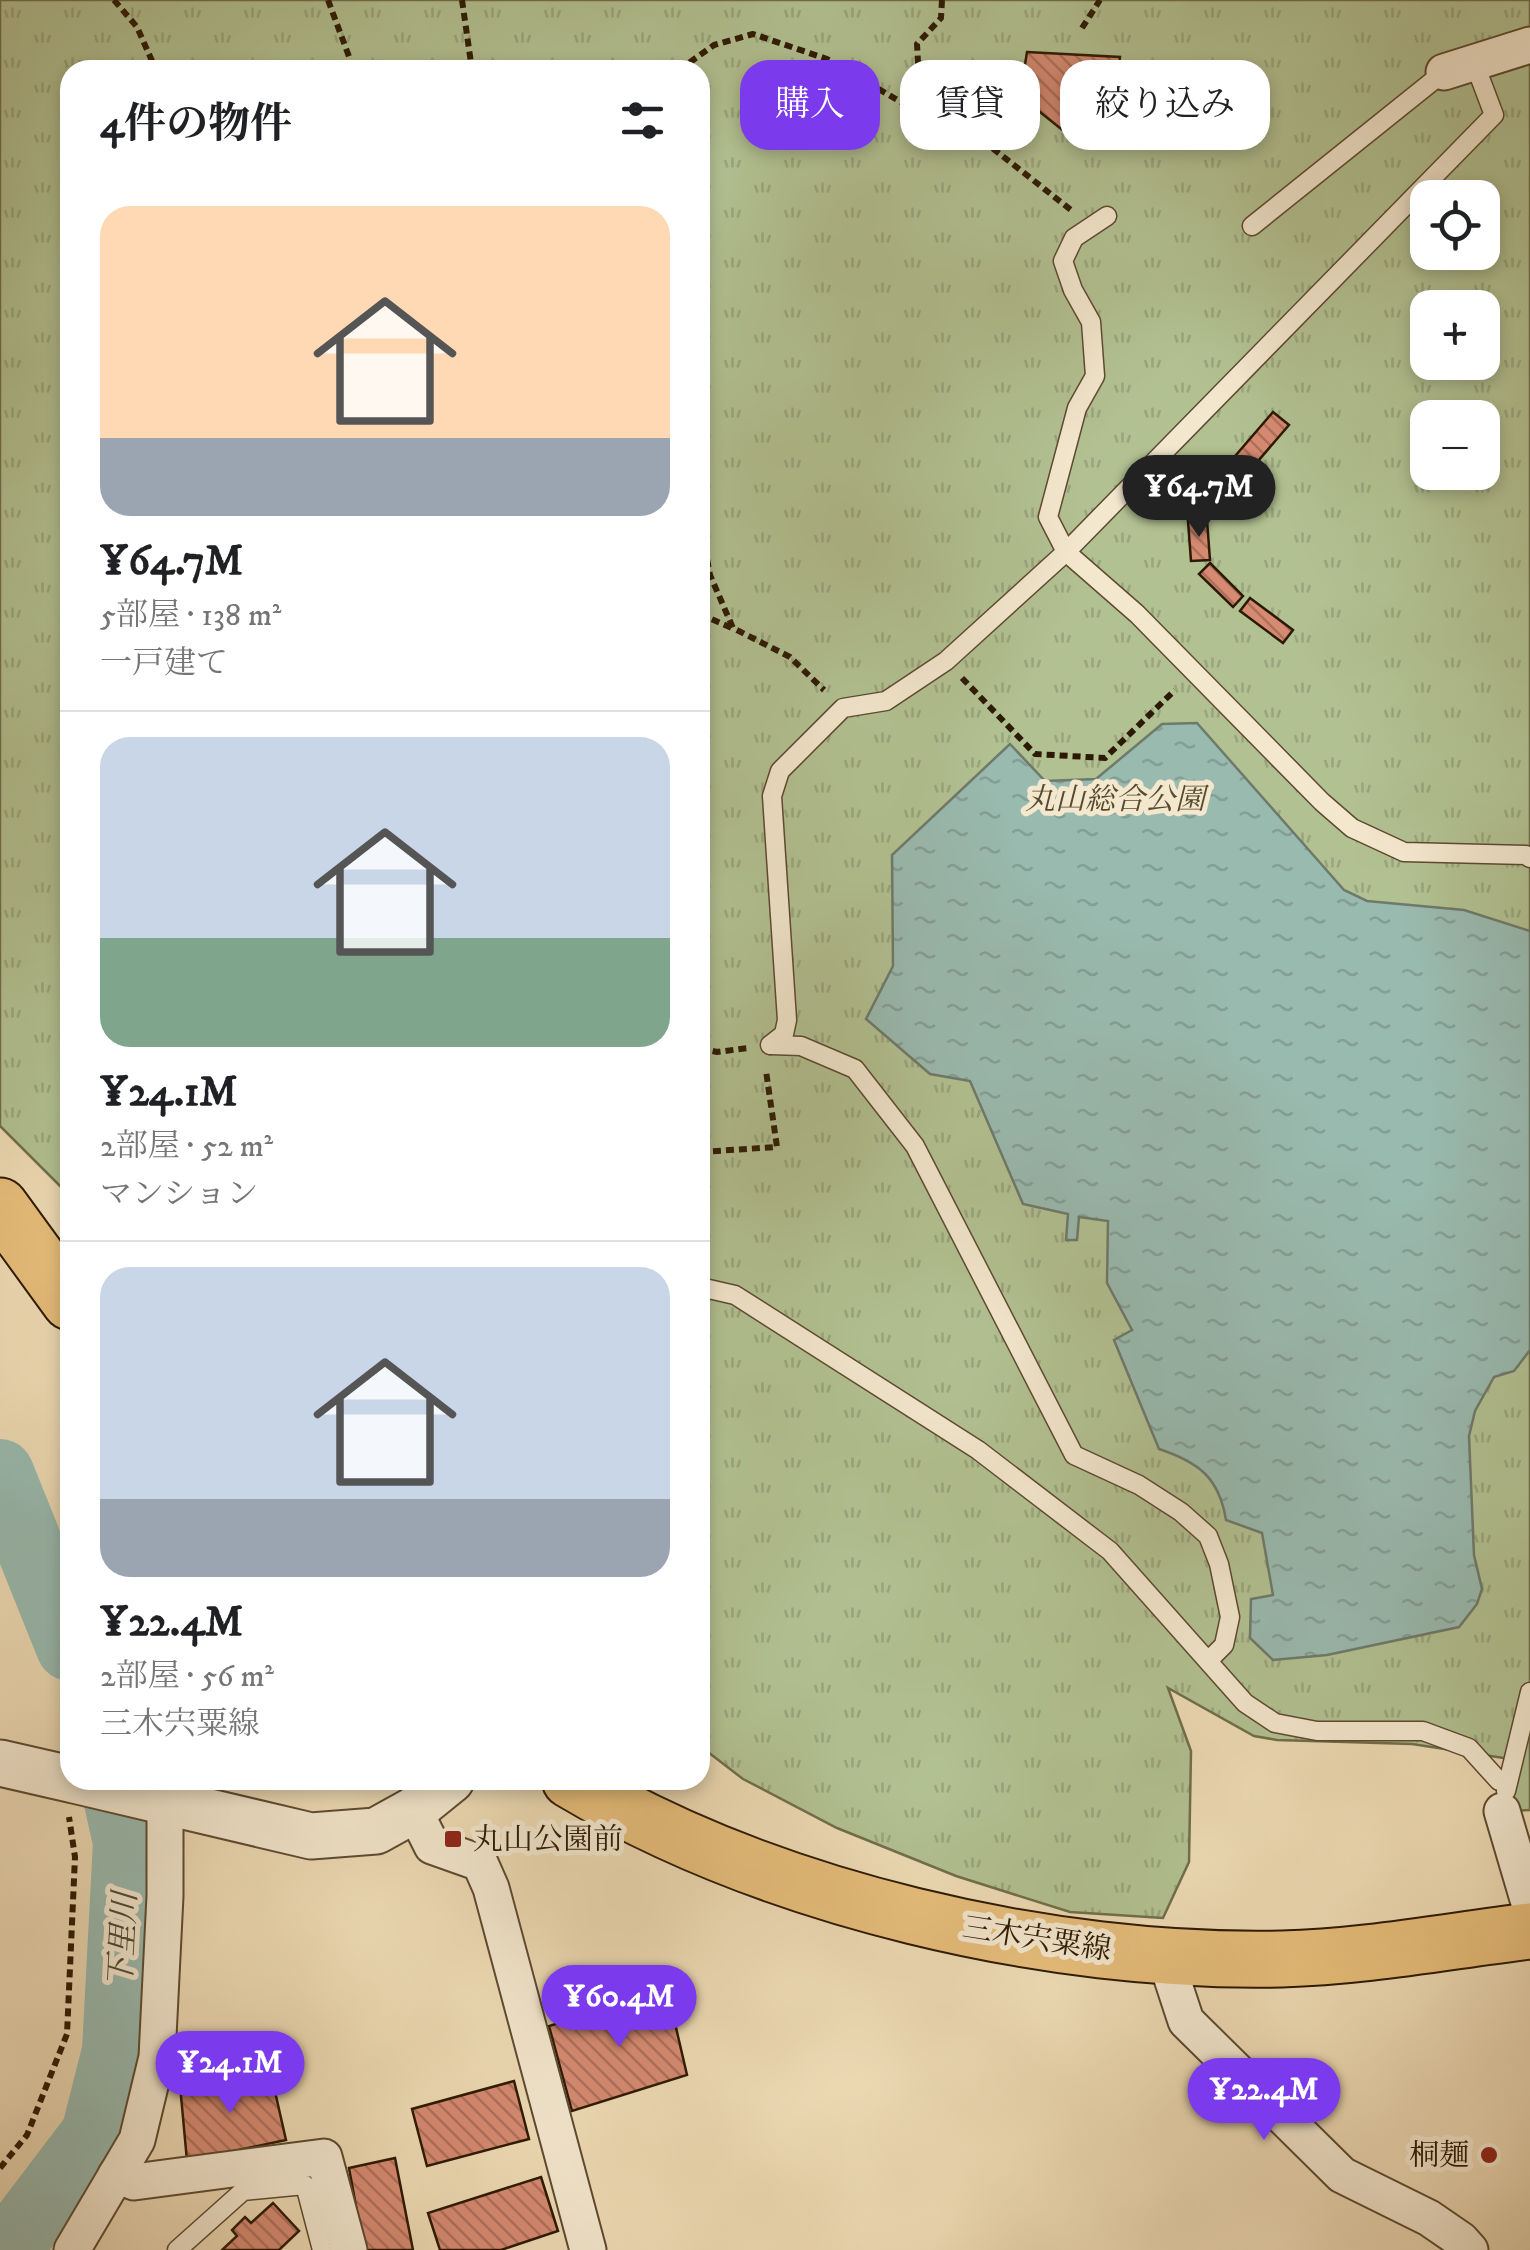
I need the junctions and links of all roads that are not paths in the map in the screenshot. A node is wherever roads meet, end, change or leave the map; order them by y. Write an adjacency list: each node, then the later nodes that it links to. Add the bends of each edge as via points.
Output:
1 (1530, 45): 2 (street)
2 (1459, 67): 4 (lane); 5 (lane, via 1494,114)
3 (1100, 220): 5 (lane, via 1074,238 1063,261 1092,322 1095,376 1078,408 1048,518)
4 (1252, 226)
5 (1066, 552): 6 (lane, via 1352,828 1404,852); 10 (lane, via 946,661 886,701 842,708 780,770 772,796 787,1020 784,1034 770,1045 800,1046 855,1069 915,1146 1074,1455 1139,1485 1208,1536 1230,1617 1224,1645)
6 (1530, 858)
7 (0, 1206): 8 (main road)
8 (60, 1288)
9 (710, 1289): 10 (lane, via 735,1295 978,1450 1110,1551)
10 (1209, 1660): 17 (lane, via 1245,1704 1276,1722 1317,1731 1423,1732 1469,1748)
11 (1530, 1692): 17 (lane)
12 (0, 1763): 13 (street)
13 (60, 1777)
14 (115, 1790): 18 (street)
15 (439, 1790): 19 (street)
16 (587, 1790): 22 (main road, 三木宍粟線, via 735,1858 850,1898 955,1926)
17 (1505, 1796): 20 (street)
18 (165, 1802): 19 (street, via 312,1836 376,1831); 23 (street, via 157,2058 137,2140)
19 (414, 1810): 28 (street, via 432,1846 480,1863 491,1888)
20 (1530, 1906)
21 (1530, 1931): 22 (main road, 三木宍粟線, via 1284,1959)
22 (1165, 1956): 29 (street, via 1186,2021 1342,2175 1429,2218)
23 (116, 2174): 24 (street); 27 (street, via 134,2182 324,2156)
24 (72, 2250)
25 (178, 2250): 26 (lane, via 243,2191 305,2185)
26 (322, 2250)
27 (349, 2250)
28 (588, 2250)
29 (1470, 2250)

